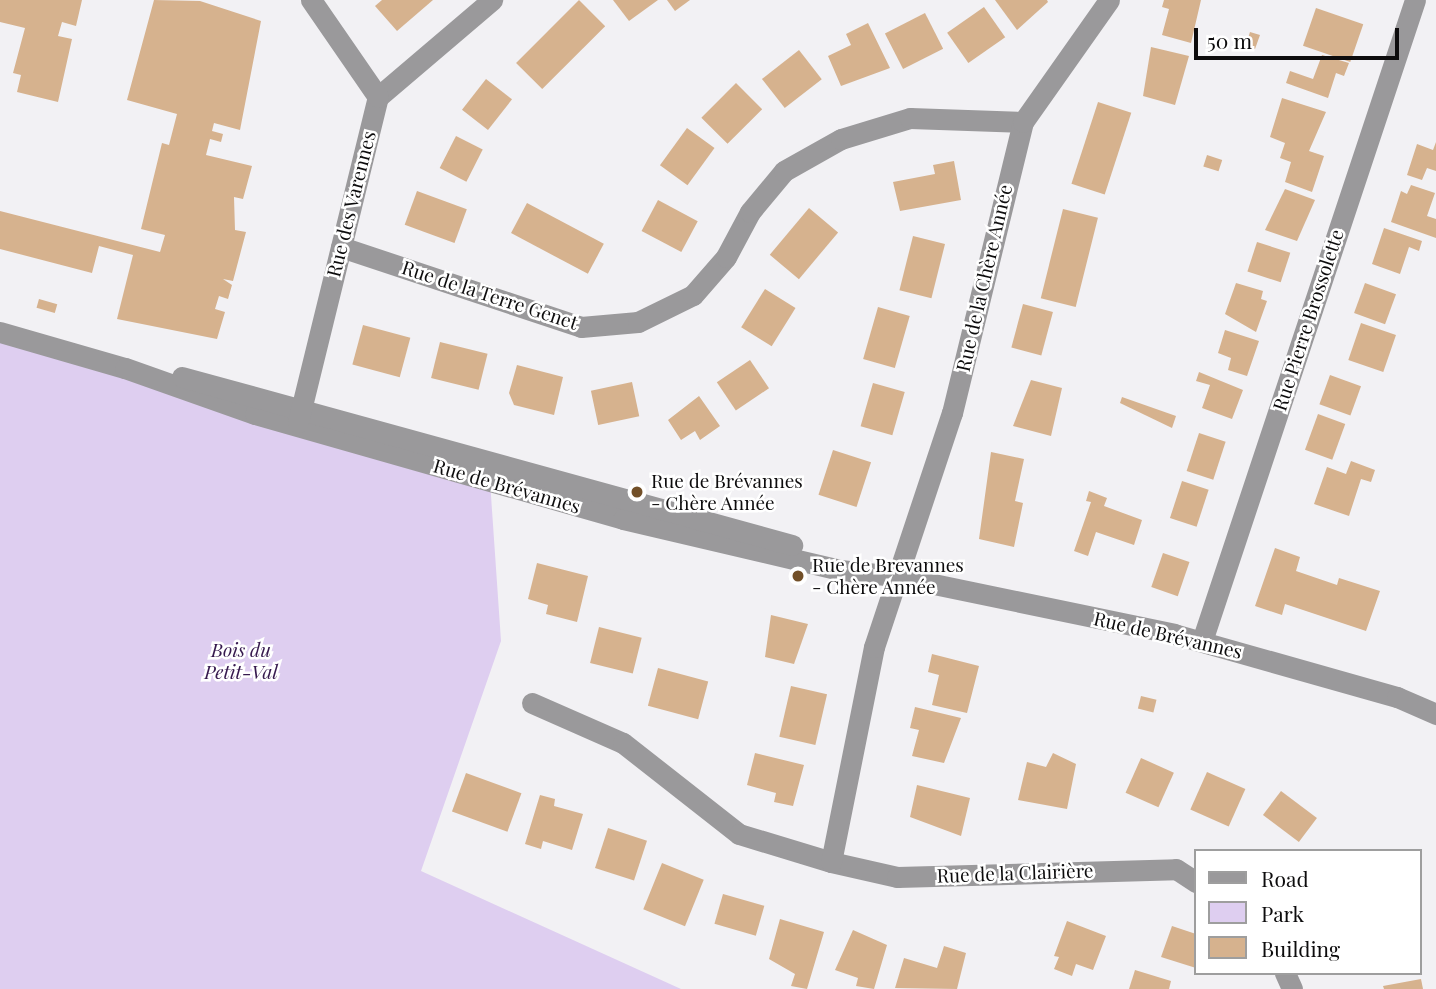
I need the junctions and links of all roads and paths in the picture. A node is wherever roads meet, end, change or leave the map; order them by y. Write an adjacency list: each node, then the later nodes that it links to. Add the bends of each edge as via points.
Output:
1 (311, 0): 5 (street)
2 (492, 0): 5 (street)
3 (1109, 0): 6 (street, Rue de la Chère Année)
4 (1415, 0): 11 (street, Rue Pierre Brossolette)
5 (378, 97): 7 (street, Rue des Varennes)
6 (1023, 122): 7 (street, Rue de la Terre Genet, via 910,118 841,139 784,171 750,212 726,257 693,295 638,322 581,327); 10 (street, Rue de la Chère Année, via 952,413)
7 (341, 247): 9 (street, Rue des Varennes)
8 (0, 332): 9 (street, Rue de Brévannes)
9 (298, 417): 10 (street, Rue de Brévannes, via 698,538 840,570)
10 (895, 576): 11 (street, Rue de Brévannes); 14 (street, via 874,647)
11 (1202, 641): 13 (street, Rue de Brévannes, via 1397,697)
12 (531, 703): 14 (street, Rue de la Clairière, via 623,743 739,834)
13 (1436, 714)
14 (831, 862): 15 (street, Rue de la Clairière, via 897,877 1176,869)
15 (1194, 881)

